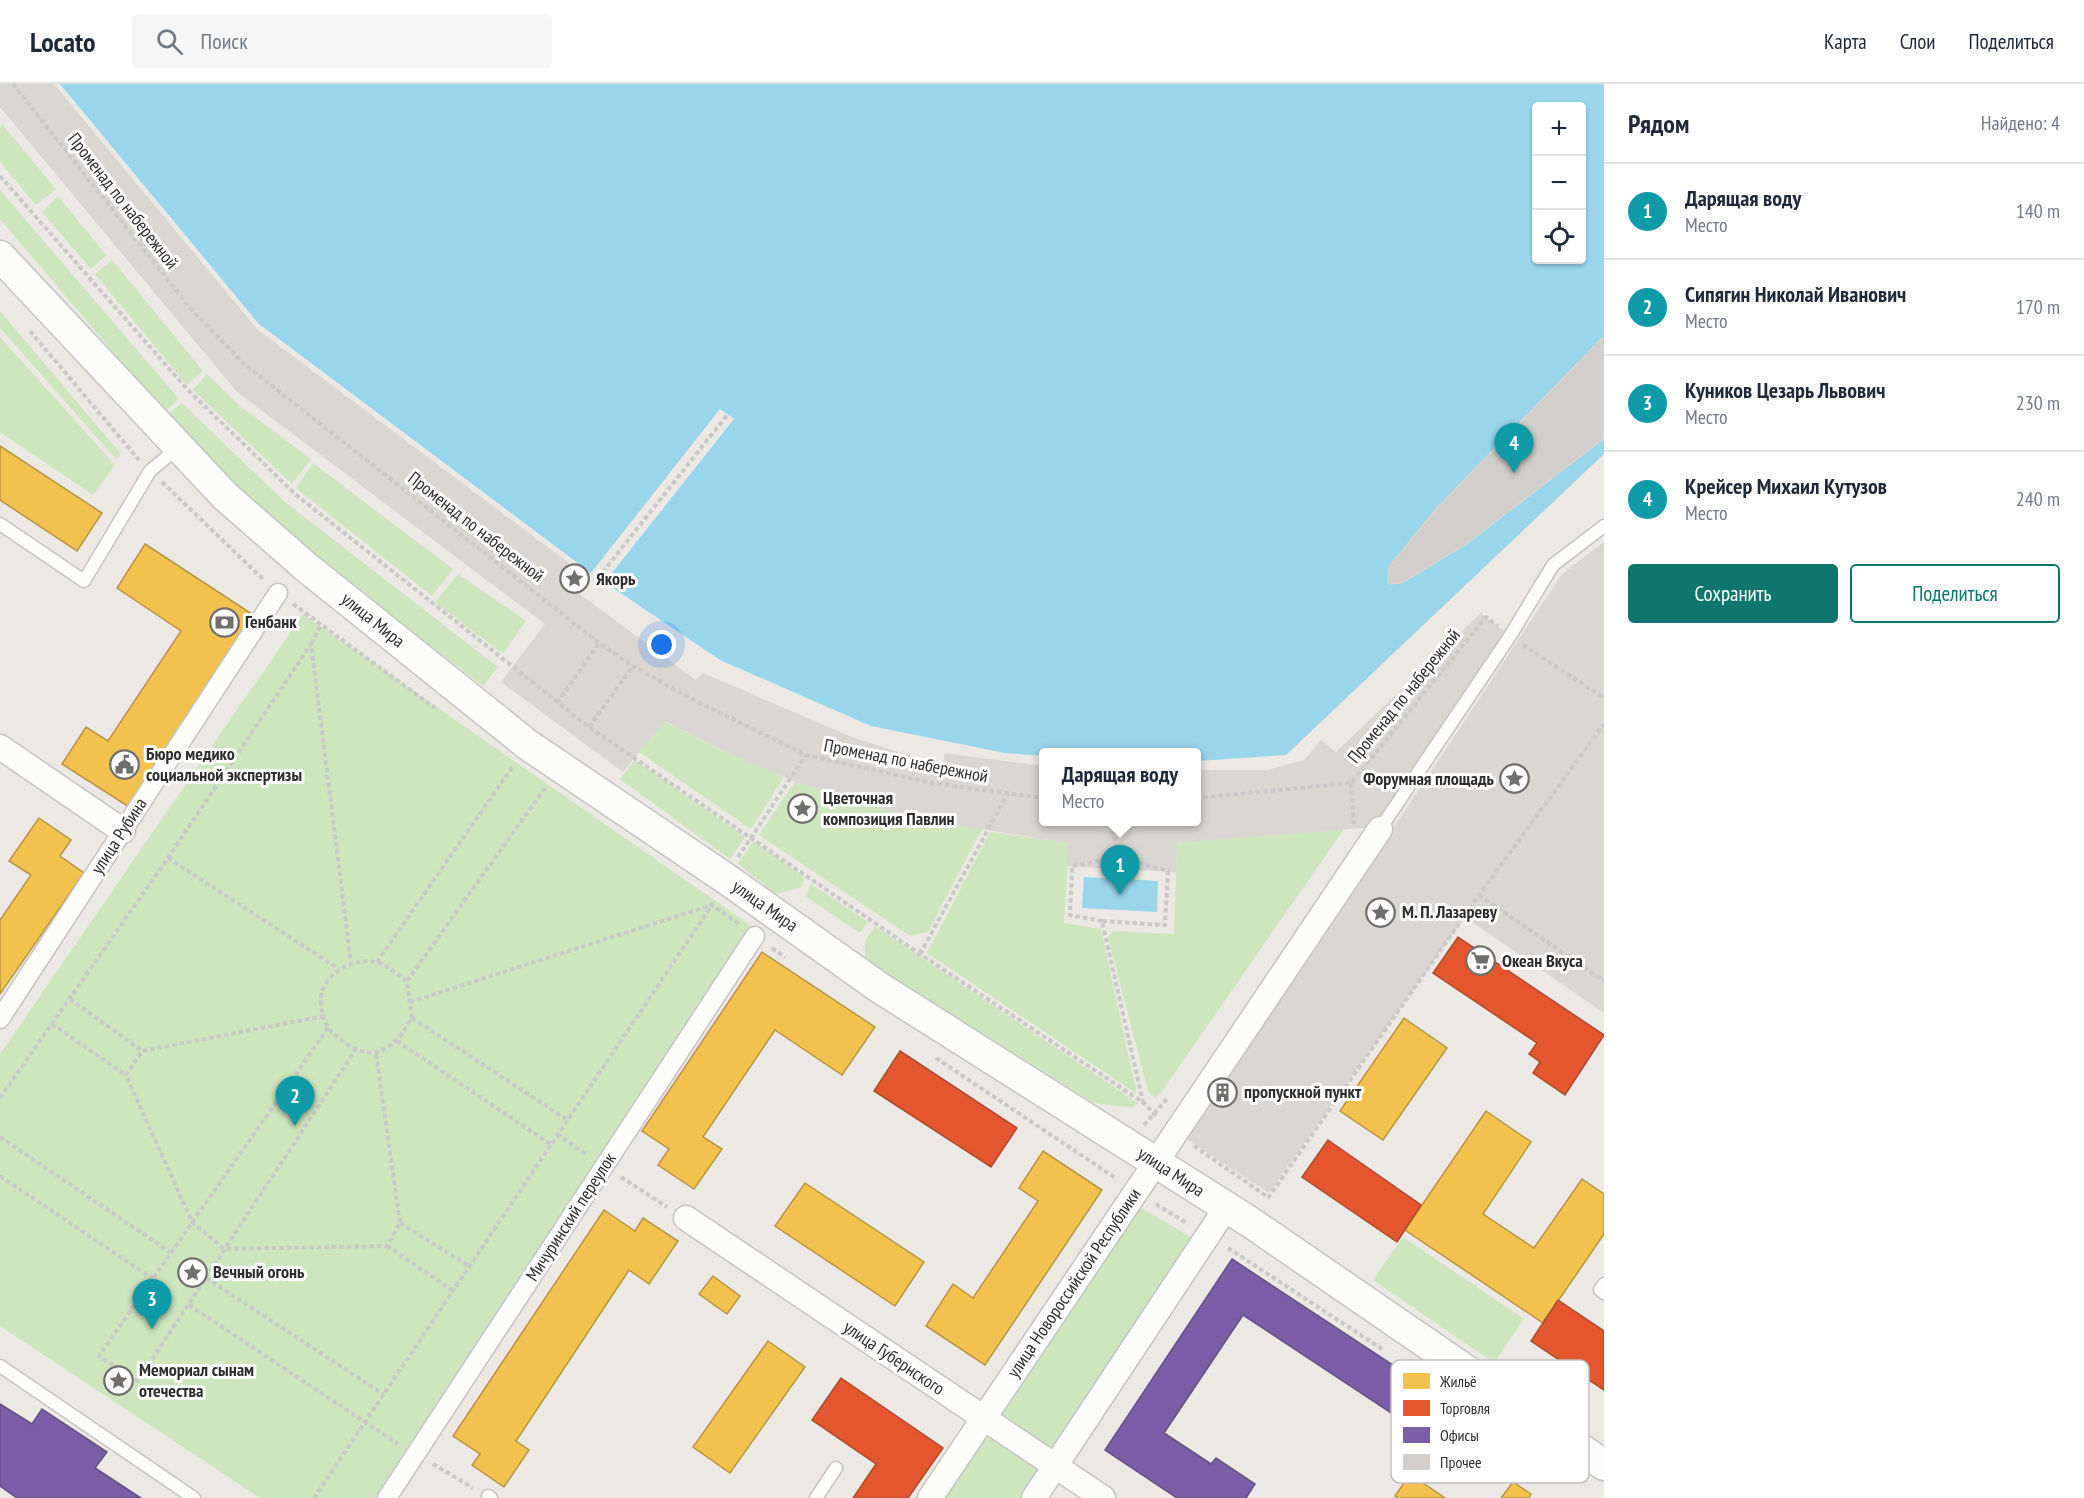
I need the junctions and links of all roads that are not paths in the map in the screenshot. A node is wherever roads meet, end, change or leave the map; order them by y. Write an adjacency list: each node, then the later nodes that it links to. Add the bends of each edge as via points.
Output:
1 (0, 256): 2 (street, улица Мира)
2 (179, 447): 3 (lane, via 150,471 84,581); 11 (street, улица Мира, via 225,496 306,567 528,745 880,988)
3 (0, 524)
4 (1604, 526): 7 (lane, via 1553,566)
5 (278, 593): 8 (street, улица Рубина)
6 (0, 747): 8 (street)
7 (1380, 829): 11 (street, улица Новороссийской Республики)
8 (123, 831): 10 (street, улица Рубина)
9 (755, 936): 24 (street, Мичуринский переулок)
10 (0, 1019)
11 (1155, 1162): 12 (street, улица Мира); 18 (street, улица Новороссийской Республики)
12 (1238, 1215): 16 (street, улица Мира); 21 (street)
13 (686, 1218): 18 (street, улица Губернского)
14 (1604, 1284): 15 (lane, via 1600,1290)
15 (1604, 1293)
16 (1450, 1360)
17 (0, 1366): 23 (lane)
18 (984, 1418): 21 (street, улица Губернского); 26 (street, улица Новороссийской Республики)
19 (1589, 1455): 20 (street, улица Мира)
20 (1604, 1465)
21 (1055, 1466): 27 (street); 28 (street, улица Губернского)
22 (836, 1468): 25 (lane)
23 (194, 1498)
24 (387, 1498)
25 (816, 1498)
26 (930, 1498)
27 (1034, 1498)
28 (1103, 1498)

